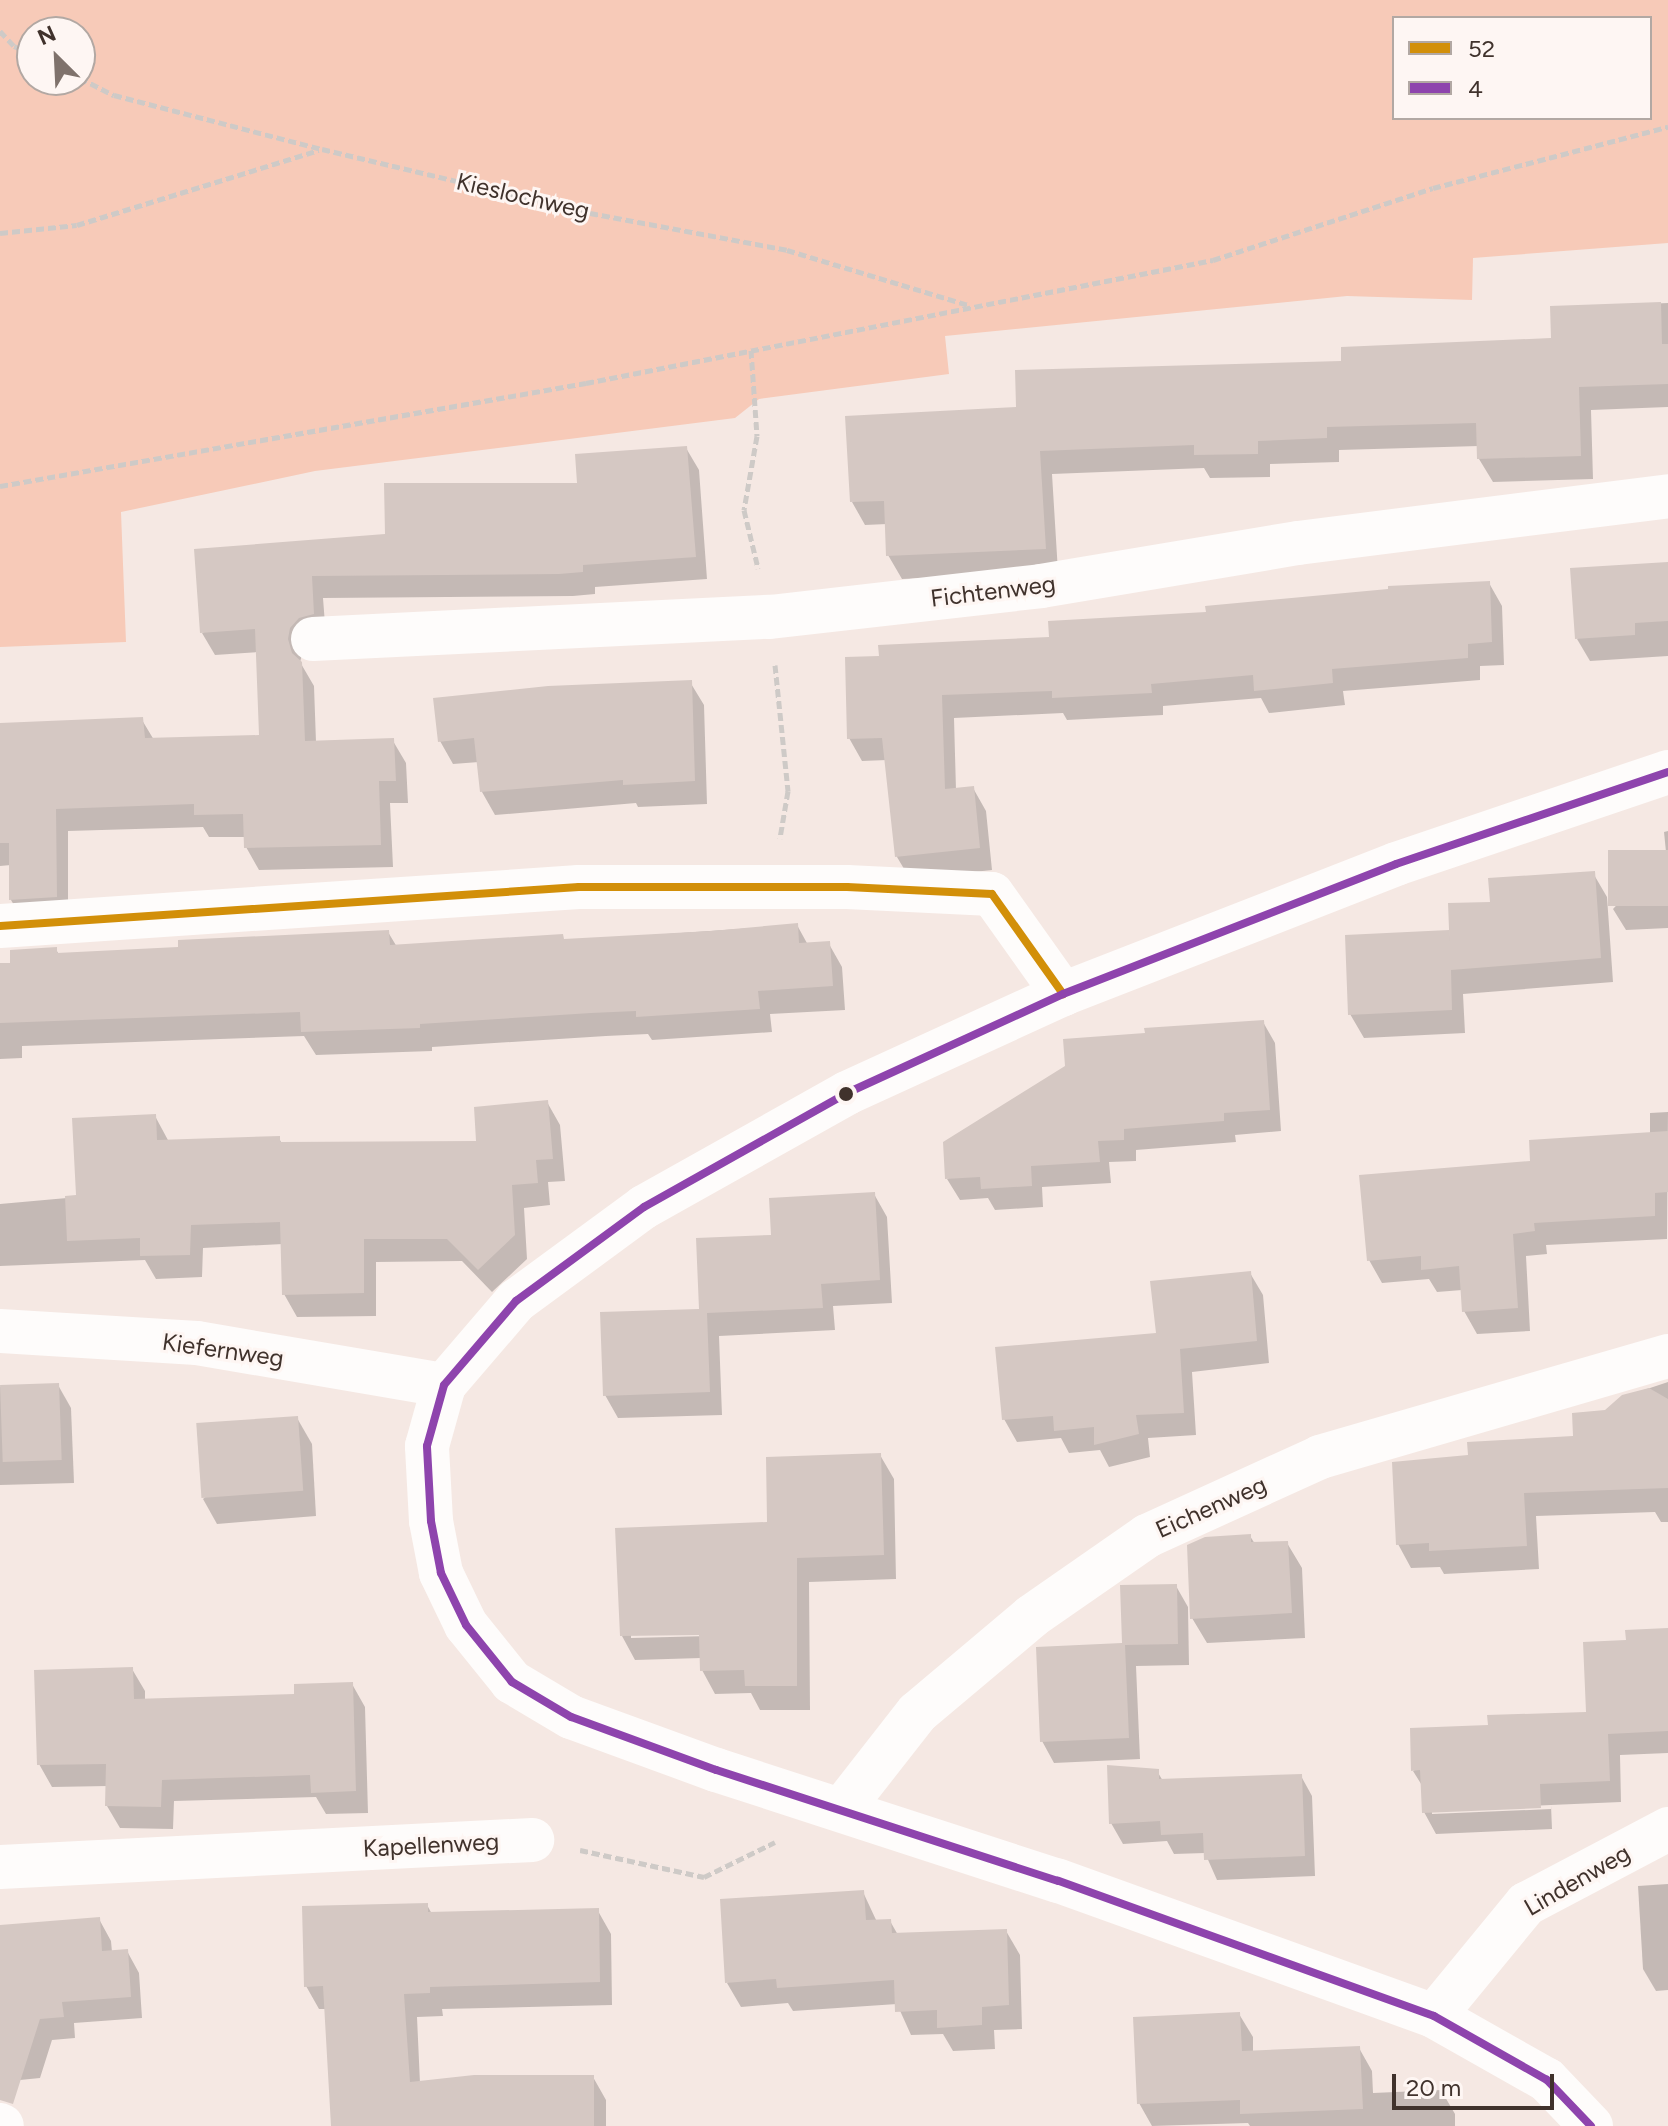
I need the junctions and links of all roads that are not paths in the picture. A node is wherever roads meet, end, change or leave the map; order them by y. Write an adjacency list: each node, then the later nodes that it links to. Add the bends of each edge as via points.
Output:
1 (1668, 496): 2 (street, Fichtenweg, via 1298,543 1041,586 770,617)
2 (313, 639)
3 (1668, 772): 5 (street, via 1396,864)
4 (0, 926): 5 (street, via 579,887 847,887 992,894)
5 (1063, 994): 8 (street, via 847,1093 644,1207 516,1301)
6 (0, 1331): 8 (street, Kiefernweg, via 197,1343)
7 (1668, 1356): 9 (street, Eichenweg, via 1320,1457 1147,1536 1032,1616 917,1713)
8 (444, 1385): 9 (street, via 427,1446 431,1521 441,1573 466,1625 512,1682 571,1717)
9 (842, 1809): 13 (street)
10 (1668, 1829): 13 (street, Lindenweg, via 1526,1904)
11 (532, 1840): 12 (street, Kapellenweg)
12 (0, 1867)
13 (1434, 2016): 14 (street, via 1547,2080)
14 (1591, 2126)

